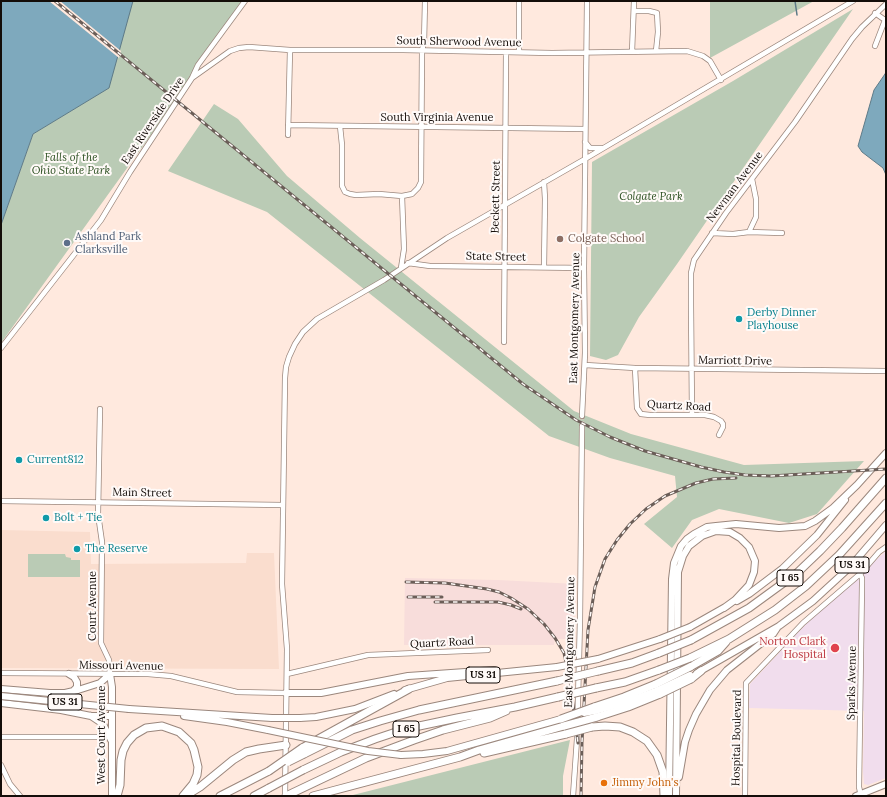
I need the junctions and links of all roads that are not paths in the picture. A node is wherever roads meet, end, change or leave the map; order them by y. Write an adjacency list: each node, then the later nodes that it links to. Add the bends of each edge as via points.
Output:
1 (245, 1): 19 (street, via 205,54)
2 (425, 1): 13 (street)
3 (519, 1): 16 (street)
4 (586, 1): 17 (street, East Montgomery Avenue)
5 (634, 1): 8 (street)
6 (853, 1): 20 (street)
7 (886, 4): 9 (street, Newman Avenue)
8 (634, 11): 14 (street, via 656,13); 18 (street)
9 (875, 13): 10 (street); 30 (street, Newman Avenue, via 852,39)
10 (885, 19): 11 (street)
11 (875, 46)
12 (290, 50): 13 (street, South Sherwood Avenue); 19 (street, South Sherwood Avenue, via 239,48 218,59); 21 (street)
13 (422, 50): 15 (street, South Sherwood Avenue); 23 (street)
14 (656, 51): 18 (street, South Sherwood Avenue); 20 (street, South Sherwood Avenue, via 687,51 703,56 710,61)
15 (506, 52): 16 (street, South Sherwood Avenue); 24 (street, Beckett Street)
16 (519, 52): 17 (street, South Sherwood Avenue)
17 (586, 52): 18 (street, South Sherwood Avenue); 25 (street, East Montgomery Avenue)
18 (632, 52)
19 (192, 78): 43 (street, East Riverside Drive, via 101,220)
20 (721, 80): 28 (street)
21 (288, 125): 22 (street, South Virginia Avenue); 26 (street)
22 (340, 126): 23 (street, South Virginia Avenue); 32 (street, via 342,186 345,192)
23 (421, 126): 24 (street, South Virginia Avenue); 32 (street, via 421,182 412,194)
24 (506, 127): 25 (street, South Virginia Avenue); 33 (street, Beckett Street)
25 (585, 128): 27 (street, East Montgomery Avenue)
26 (288, 135)
27 (585, 142): 28 (street, via 590,148); 29 (street, East Montgomery Avenue)
28 (604, 148): 29 (street)
29 (585, 159): 31 (street); 41 (street, East Montgomery Avenue)
30 (752, 179): 34 (street, via 756,217); 35 (street, Newman Avenue)
31 (544, 182): 33 (street); 39 (street)
32 (402, 196): 40 (street, via 404,249)
33 (504, 204): 37 (street); 38 (street, Beckett Street)
34 (749, 232): 35 (street); 36 (street)
35 (712, 233): 46 (street, Newman Avenue, via 698,252 692,266)
36 (782, 233)
37 (408, 263): 38 (street, State Street, via 430,266); 40 (street)
38 (504, 267): 39 (street, State Street); 42 (street, Beckett Street)
39 (544, 267): 41 (street, State Street)
40 (401, 268): 59 (street, via 317,319 295,344 286,367)
41 (584, 268): 44 (street, East Montgomery Avenue)
42 (504, 342)
43 (1, 348)
44 (585, 365): 45 (street, Marriott Drive); 50 (street, East Montgomery Avenue)
45 (634, 368): 46 (street, Marriott Drive); 49 (street, Quartz Road, via 637,408 641,414)
46 (692, 369): 47 (street, Marriott Drive); 49 (street, Newman Avenue)
47 (886, 371)
48 (100, 409): 57 (street, Court Avenue)
49 (692, 415): 52 (street, Quartz Road, via 714,416 722,421 723,427)
50 (582, 416)
51 (582, 426): 102 (street, East Montgomery Avenue, via 580,620)
52 (719, 435)
53 (886, 453): 55 (main road, US 31)
54 (886, 478): 90 (highway, I 65, bridge, via 837,534 797,573 749,608 690,640 632,663 393,717 352,730)
55 (857, 485): 63 (main road, US 31, via 817,535 782,569 749,594); 104 (main road, via 823,516 805,526 779,528 736,524 707,527 687,539 681,546 674,562 672,579)
56 (1, 501): 57 (street, Main Street)
57 (99, 502): 59 (street, Main Street); 71 (street, Court Avenue, via 102,542 101,643 109,660)
58 (886, 503): 65 (highway, I 65, via 840,555 806,586 775,610)
59 (283, 505): 72 (street, via 282,584)
60 (886, 525): 64 (main road, US 31, via 832,584)
61 (886, 547): 62 (street)
62 (860, 574): 106 (street, Hospital Boulevard, via 803,623 748,681 745,698); 107 (street, Sparks Avenue)
63 (724, 608): 67 (main road, US 31, bridge, via 690,627 598,659); 105 (main road, via 749,585 755,561 749,546 740,538 730,532 716,531 702,536 689,546 678,572)
64 (779, 626): 68 (main road, US 31); 105 (main road, via 773,634 727,670 710,690 696,714 685,742)
65 (729, 639): 75 (highway, bridge, via 718,651); 80 (highway, I 65, bridge, via 690,658 625,682)
66 (488, 650): 72 (street, Quartz Road, via 368,655)
67 (528, 670): 74 (main road, US 31, via 447,678); 77 (main road, via 435,673 321,693)
68 (701, 671): 75 (highway, bridge)
69 (1, 673): 70 (street, Missouri Avenue)
70 (68, 674): 71 (street, Missouri Avenue); 76 (main road, via 74,676 77,682 76,689)
71 (110, 674): 76 (main road, via 100,682); 77 (street, Missouri Avenue, via 172,676 237,692); 84 (main road, West Court Avenue)
72 (287, 674): 77 (street)
73 (1, 689): 76 (main road)
74 (409, 689): 81 (main road, US 31, bridge, via 355,709 316,717 272,718); 90 (highway)
75 (658, 689): 82 (highway, via 624,697); 82 (highway, via 628,707)
76 (72, 692)
77 (286, 693): 89 (street)
78 (1, 696): 81 (main road, US 31, bridge)
79 (1, 703): 83 (main road)
80 (515, 707): 99 (highway, I 65, bridge, via 405,729 375,739 341,752); 100 (highway, via 490,718 443,730 366,758)
81 (129, 709): 85 (main road, US 31, bridge, via 227,722 361,750 401,755 447,751)
82 (595, 712): 85 (highway, bridge); 91 (highway, bridge, via 564,726)
83 (91, 716): 84 (main road); 88 (main road, via 103,724)
84 (112, 716): 88 (main road, West Court Avenue)
85 (561, 718)
86 (1, 737): 87 (street)
87 (97, 737)
88 (112, 742): 95 (main road, West Court Avenue)
89 (286, 745): 97 (highway, via 246,752); 100 (street)
90 (303, 751): 98 (highway, I 65, bridge)
91 (460, 757): 101 (highway); 103 (highway, bridge, via 592,727 620,727 647,741 657,755 663,772)
92 (1, 765): 94 (street, via 10,784)
93 (886, 784): 107 (main road)
94 (20, 796)
95 (112, 796)
96 (117, 796): 97 (highway, via 121,760 127,743 146,728 162,726 179,732 194,750 197,775)
97 (184, 796)
98 (220, 796)
99 (254, 796)
100 (286, 796)
101 (313, 796)
102 (573, 796)
103 (664, 796)
104 (669, 796)
105 (676, 796)
106 (745, 796)
107 (861, 796)

